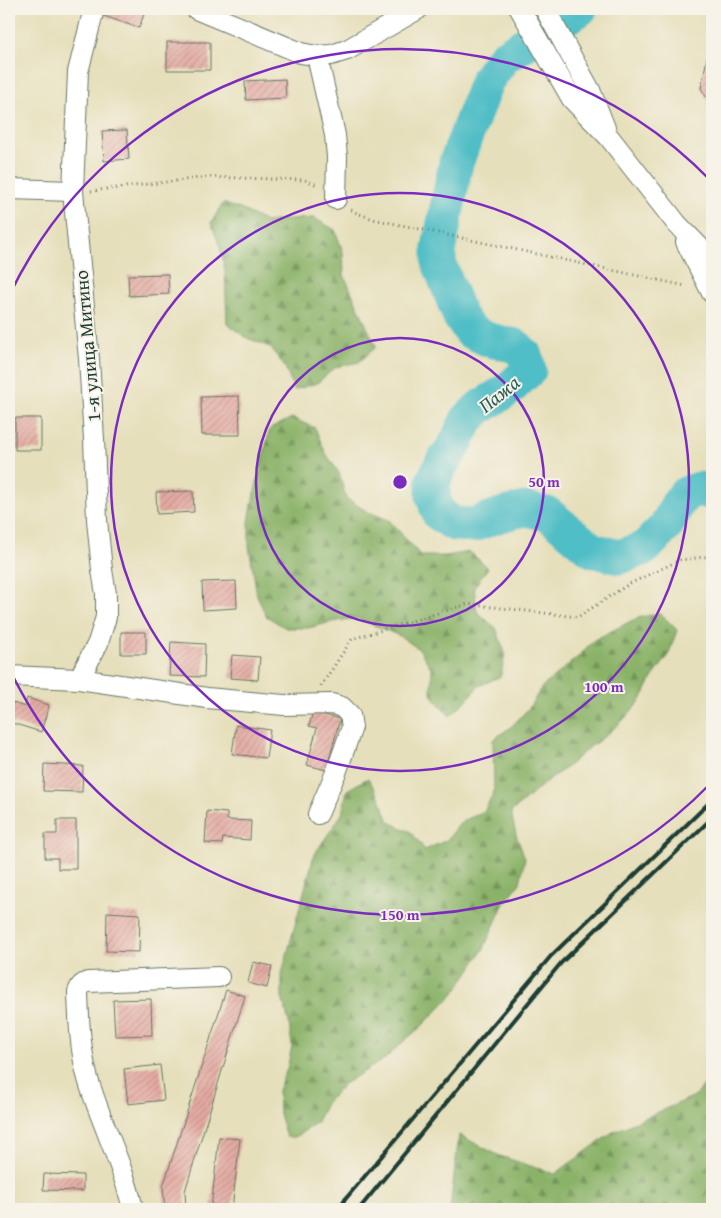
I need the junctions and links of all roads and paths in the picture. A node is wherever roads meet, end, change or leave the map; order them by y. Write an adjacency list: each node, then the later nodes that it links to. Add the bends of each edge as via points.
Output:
1 (94, 9): 8 (street, 1-я улица Митино, via 78,72)
2 (196, 9): 6 (street, via 301,53)
3 (418, 9): 6 (street, via 347,50)
4 (520, 9): 7 (street, via 572,98)
5 (545, 9): 7 (street, via 590,90)
6 (317, 56): 11 (street, via 335,134)
7 (609, 137): 13 (street)
8 (76, 179): 9 (path, via 92,190 208,177 306,180); 10 (street); 20 (street, 1-я улица Митино, via 97,520 106,594 106,617 98,643)
9 (318, 185)
10 (9, 189)
11 (336, 200)
12 (373, 219): 15 (path)
13 (677, 224): 14 (street); 16 (street)
14 (712, 260)
15 (693, 288)
16 (709, 300): 17 (path)
17 (712, 325)
18 (712, 556): 21 (path, via 680,560 629,584 578,617 468,604 352,639)
19 (9, 676): 20 (street)
20 (79, 679): 21 (street, via 207,698)
21 (308, 705): 22 (street, via 342,707 350,715 352,727)
22 (318, 814)
23 (220, 977): 24 (street, via 88,982 79,988 82,1056 129,1189)
24 (133, 1209)

